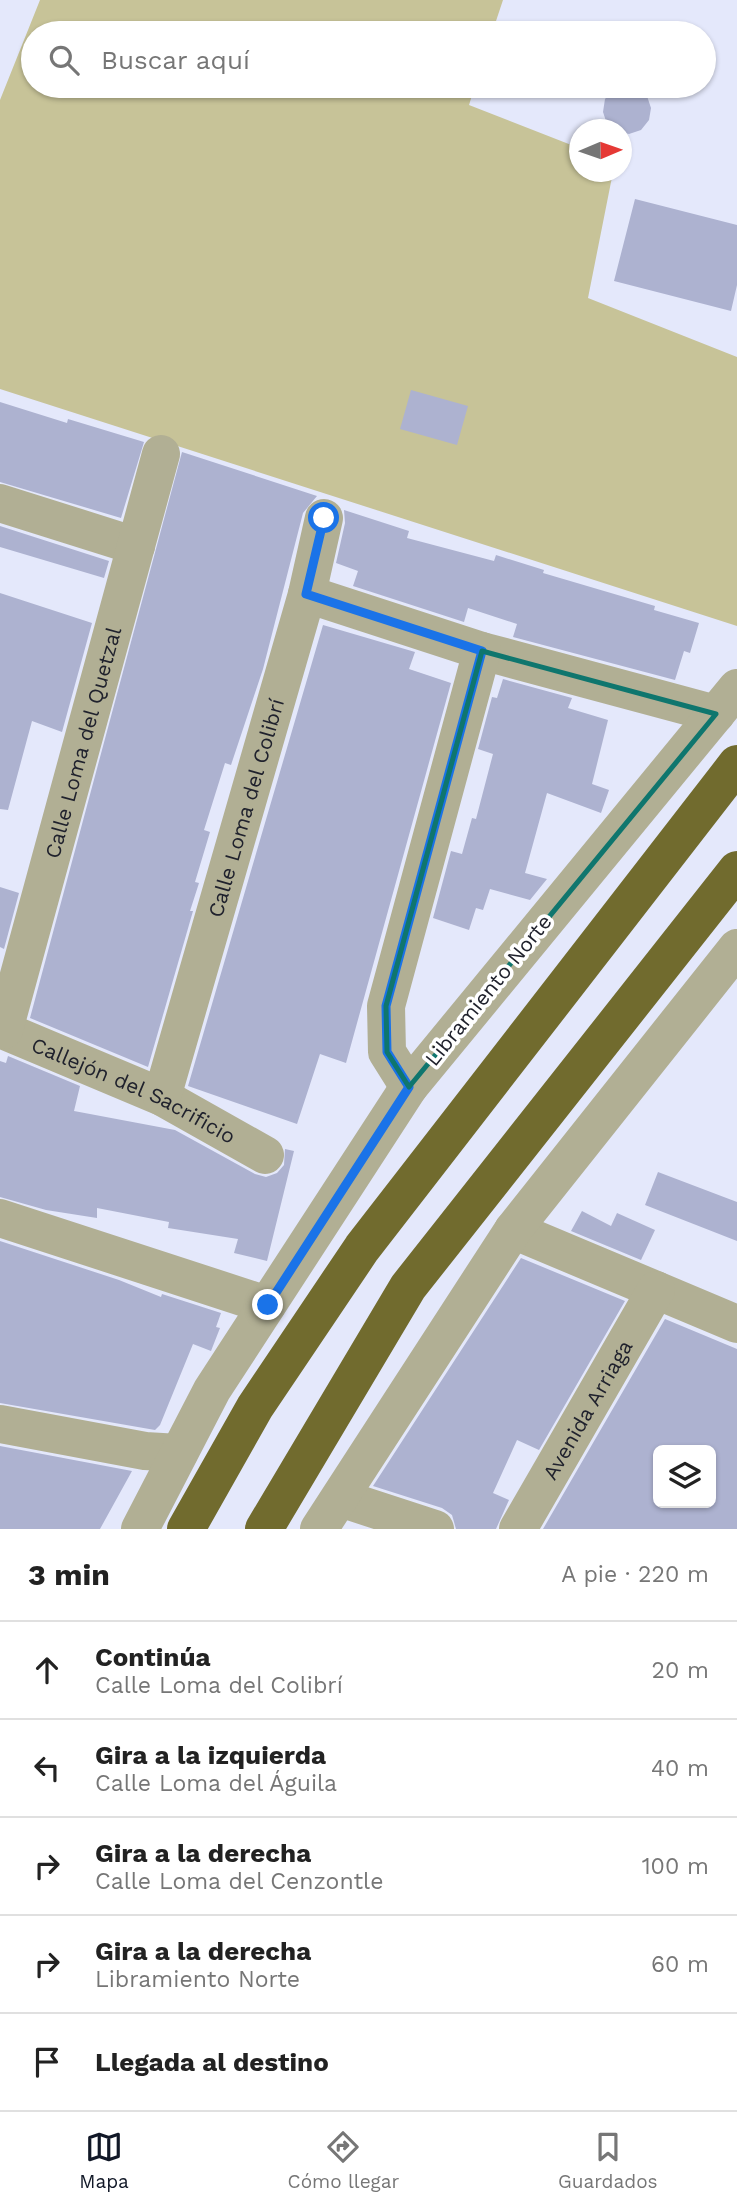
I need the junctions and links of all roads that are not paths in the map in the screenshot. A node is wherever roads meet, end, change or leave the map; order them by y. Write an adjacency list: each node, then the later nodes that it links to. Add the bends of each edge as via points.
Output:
1 (161, 454): 4 (street, Calle Loma del Quetzal)
2 (0, 503): 4 (street)
3 (324, 518): 5 (street, Calle Loma del Colibrí)
4 (136, 546): 11 (street, Calle Loma del Quetzal)
5 (306, 594): 6 (street); 13 (street, Calle Loma del Colibrí)
6 (482, 651): 7 (street); 12 (street, via 386,1006 387,1052)
7 (726, 701): 12 (street, Libramiento Norte)
8 (737, 764): 24 (highway, via 362,1248 255,1408)
9 (737, 870): 25 (highway, via 408,1287)
10 (737, 948): 16 (street)
11 (2, 1029): 13 (street, Callejón del Sacrificio)
12 (409, 1087): 18 (street, Libramiento Norte)
13 (162, 1097): 14 (street, Callejón del Sacrificio)
14 (265, 1155)
15 (0, 1218): 18 (street)
16 (513, 1230): 17 (street); 22 (street)
17 (656, 1290): 19 (street); 28 (street, Avenida Arriaga)
18 (268, 1305): 21 (street, Libramiento Norte, via 212,1390)
19 (737, 1324)
20 (0, 1424): 21 (street, via 145,1451)
21 (180, 1453): 23 (street, Libramiento Norte)
22 (340, 1498): 26 (street); 27 (street)
23 (140, 1529)
24 (186, 1529)
25 (264, 1529)
26 (319, 1529)
27 (435, 1529)
28 (518, 1529)

